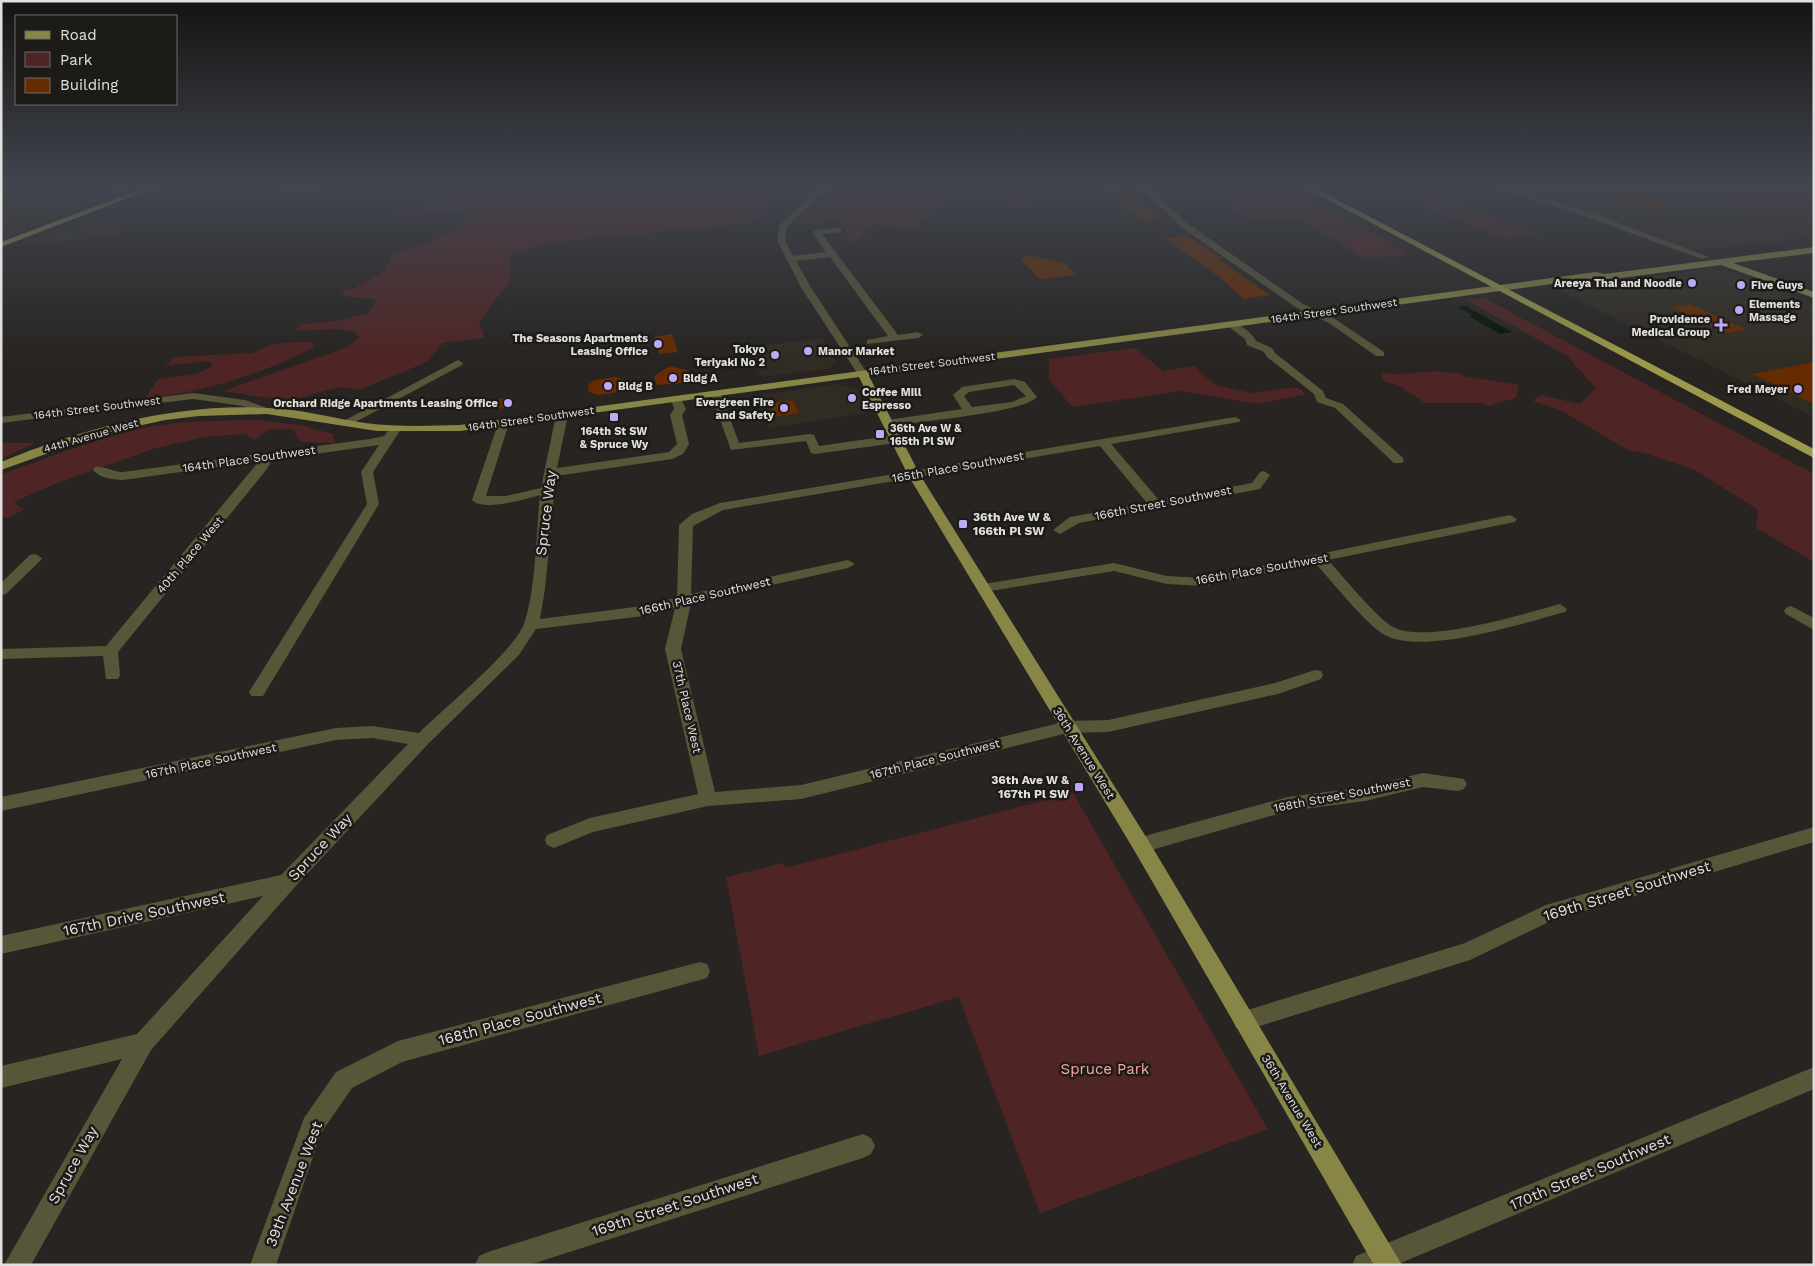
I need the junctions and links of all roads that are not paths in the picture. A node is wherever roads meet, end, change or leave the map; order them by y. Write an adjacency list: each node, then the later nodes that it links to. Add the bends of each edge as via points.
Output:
1 (782, 244): 11 (street, 36th Avenue West)
2 (825, 244): 9 (street)
3 (1211, 244): 17 (street, via 1300,306)
4 (1416, 244): 40 (highway)
5 (1429, 244): 39 (highway)
6 (1669, 244): 10 (street)
7 (1806, 244): 10 (main road, 164th Street Southwest)
8 (1814, 250): 12 (main road, 164th Street Southwest)
9 (832, 254): 11 (street); 20 (street)
10 (1705, 257): 12 (main road); 14 (main road, 164th Street Southwest, via 1594,272)
11 (789, 259): 24 (street, 36th Avenue West)
12 (1717, 262): 13 (main road); 14 (main road, 164th Street Southwest, via 1604,277)
13 (1728, 265): 15 (main road); 16 (main road, via 1731,269)
14 (1596, 275): 17 (main road, 164th Street Southwest)
15 (1814, 295)
16 (1814, 300)
17 (1316, 313): 18 (main road, 164th Street Southwest); 22 (street, via 1323,322)
18 (1232, 325): 24 (main road, 164th Street Southwest); 42 (street, via 1250,338 1251,343 1268,350 1319,393 1321,400 1339,406)
19 (918, 335): 20 (street)
20 (895, 338): 21 (street)
21 (871, 342)
22 (1376, 355)
23 (458, 363): 34 (street)
24 (862, 373): 25 (main road, 164th Street Southwest); 36 (main road, 36th Avenue West)
25 (716, 394): 27 (main road, 164th Street Southwest); 36 (street, via 735,447 810,437 815,450)
26 (193, 396): 28 (street, 164th Street Southwest, via 245,403); 30 (street); 32 (street, 164th Street Southwest)
27 (676, 400): 31 (main road, 164th Street Southwest); 47 (street, via 680,409 676,415 683,444 679,451)
28 (269, 411): 30 (main road, 44th Avenue West); 34 (main road, 164th Street Southwest)
29 (969, 411): 29 (street, via 1026,402 1032,397 1018,383 966,389 958,395); 36 (street)
30 (184, 414): 43 (main road, 44th Avenue West, via 89,434)
31 (562, 415): 35 (main road, 164th Street Southwest); 47 (street, Spruce Way)
32 (1, 420)
33 (1235, 420): 38 (street, 165th Place Southwest)
34 (346, 423): 37 (main road, 164th Street Southwest)
35 (503, 423): 37 (main road, 164th Street Southwest); 47 (street, via 478,500 506,500)
36 (892, 431): 45 (main road, 36th Avenue West)
37 (391, 434): 41 (street, 164th Place Southwest); 66 (street, via 367,472 373,504)
38 (1102, 442): 45 (street, 165th Place Southwest); 48 (street)
39 (1814, 443)
40 (1814, 454)
41 (266, 457): 44 (street, 164th Place Southwest, via 124,476 108,475); 62 (street, 40th Place West, via 263,466)
42 (1398, 460)
43 (1, 466)
44 (99, 470)
45 (914, 475): 50 (street, 165th Place Southwest, via 720,507); 55 (main road, 36th Avenue West)
46 (1264, 475): 48 (street, 166th Street Southwest, via 1256,486)
47 (549, 481): 60 (street, Spruce Way)
48 (1156, 505): 51 (street, 166th Street Southwest, via 1075,520)
49 (1510, 519): 53 (street, 166th Place Southwest)
50 (686, 525): 57 (street, 37th Place West)
51 (1060, 530)
52 (34, 558): 56 (street)
53 (1319, 559): 55 (street, 166th Place Southwest, via 1202,582 1167,580 1114,567); 58 (street, via 1390,632 1417,637 1486,628)
54 (848, 564): 57 (street, 166th Place Southwest)
55 (984, 588): 67 (main road, 36th Avenue West)
56 (1, 592)
57 (684, 600): 60 (street, 166th Place Southwest, via 652,610); 70 (street, 37th Place West, via 673,649)
58 (1560, 609)
59 (1791, 611): 61 (street)
60 (531, 625): 68 (street, Spruce Way, via 514,652)
61 (1814, 625)
62 (110, 651): 63 (street); 64 (street)
63 (1, 654)
64 (112, 675)
65 (1315, 675): 67 (street, 167th Place Southwest, via 1278,688 1108,726)
66 (257, 692)
67 (1068, 727): 70 (street, 167th Place Southwest, via 801,792); 74 (main road, 36th Avenue West)
68 (422, 740): 71 (street, 167th Place Southwest, via 372,732 336,734); 75 (street, Spruce Way)
69 (1458, 784): 74 (street, 168th Street Southwest, via 1423,780 1365,794 1288,804)
70 (708, 799): 73 (street, 167th Place Southwest, via 590,824)
71 (1, 804)
72 (1814, 834): 78 (street, 169th Street Southwest, via 1546,914 1470,951)
73 (554, 840)
74 (1141, 845): 78 (main road, 36th Avenue West)
75 (287, 882): 76 (street, 167th Drive Southwest); 79 (street, Spruce Way)
76 (1, 945)
77 (700, 971): 82 (street, 168th Place Southwest, via 398,1052)
78 (1244, 1021): 84 (main road, 36th Avenue West)
79 (143, 1043): 80 (street); 85 (street, Spruce Way)
80 (1, 1077)
81 (1814, 1078): 84 (street, 170th Street Southwest)
82 (344, 1080): 86 (street, 39th Avenue West, via 312,1126)
83 (863, 1146): 87 (street, 169th Street Southwest)
84 (1380, 1262)
85 (17, 1265)
86 (263, 1265)
87 (488, 1265)

